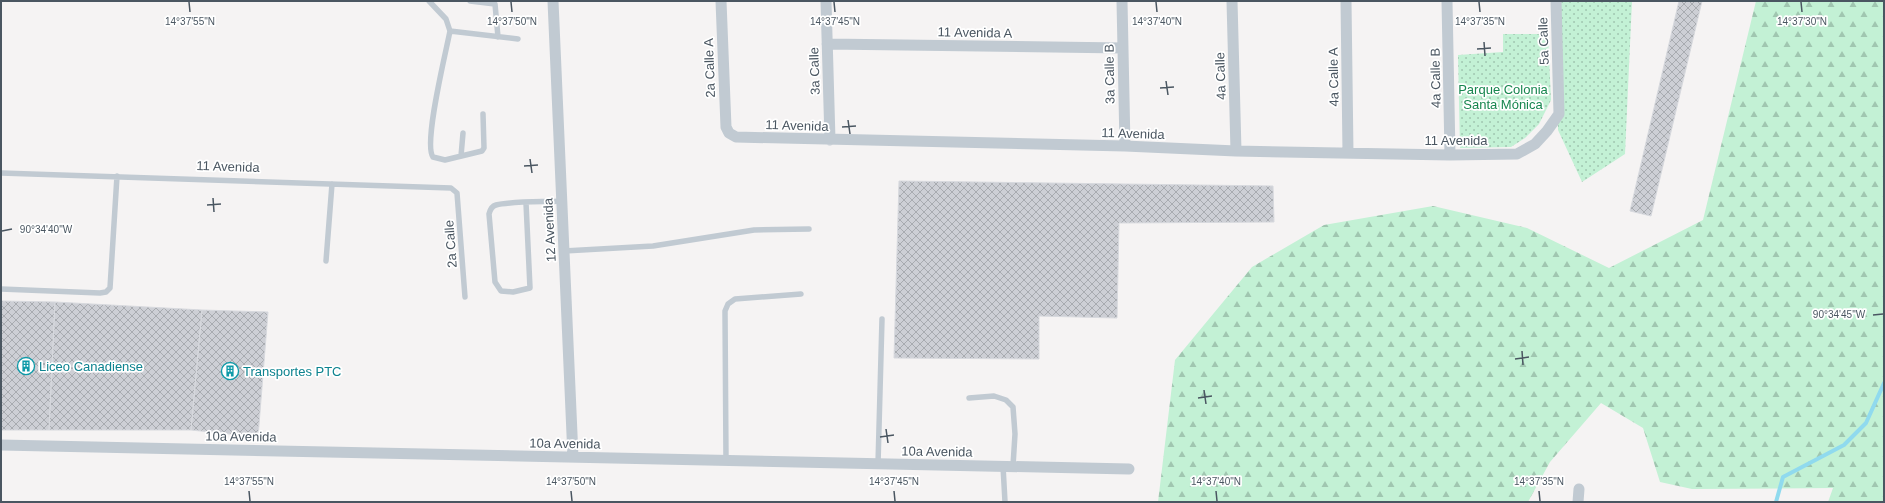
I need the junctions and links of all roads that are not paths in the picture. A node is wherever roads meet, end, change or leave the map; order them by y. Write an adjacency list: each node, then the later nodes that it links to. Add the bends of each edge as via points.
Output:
1 (429, 1): 11 (lane, via 446,19)
2 (470, 1): 12 (lane, via 495,4)
3 (553, 1): 30 (street, 12 Avenida)
4 (721, 1): 18 (street, 2a Calle A, via 726,127)
5 (826, 1): 14 (street, 3a Calle)
6 (1122, 1): 15 (street, 3a Calle B)
7 (1232, 1): 22 (street, 4a Calle)
8 (1346, 1): 23 (street, 4a Calle A)
9 (1447, 1): 24 (street, 4a Calle B)
10 (1556, 1): 20 (street, 5a Calle, via 1559,114)
11 (450, 31): 12 (lane); 25 (lane, via 434,107 429,149 436,159 445,160)
12 (498, 37): 13 (lane)
13 (518, 39)
14 (827, 44): 15 (street, 11 Avenida A); 19 (street, 3a Calle)
15 (1122, 48): 21 (street, 3a Calle B)
16 (484, 114): 25 (lane, via 484,148 476,153)
17 (463, 133): 25 (lane)
18 (729, 133): 19 (street, 11 Avenida, via 736,137)
19 (830, 140): 21 (street, 11 Avenida)
20 (1535, 144): 24 (street, 11 Avenida, via 1517,154)
21 (1125, 146): 22 (street, 11 Avenida)
22 (1236, 151): 23 (street, 11 Avenida)
23 (1348, 153): 24 (street, 11 Avenida)
24 (1450, 155)
25 (461, 156)
26 (1, 173): 27 (lane, 11 Avenida)
27 (117, 176): 28 (lane, 11 Avenida); 35 (lane, via 110,288 106,292)
28 (332, 184): 29 (lane, 11 Avenida); 34 (lane)
29 (454, 190): 37 (lane, 2a Calle, via 457,193)
30 (562, 201): 31 (lane); 33 (street, 12 Avenida)
31 (526, 203): 31 (lane, via 495,205 490,210 495,282 501,291 514,292 530,288)
32 (809, 229): 33 (lane, via 754,230 653,246)
33 (564, 251): 41 (street, 12 Avenida)
34 (326, 261)
35 (1, 290)
36 (801, 294): 42 (lane, via 735,299 728,304 725,311)
37 (465, 297)
38 (882, 319): 43 (lane)
39 (969, 398): 44 (lane, via 994,396 1006,400 1013,407 1016,434)
40 (1, 445): 41 (street, 10a Avenida)
41 (573, 457): 42 (street, 10a Avenida)
42 (726, 460): 43 (street, 10a Avenida)
43 (878, 464): 44 (street, 10a Avenida)
44 (1008, 466): 45 (street, 10a Avenida); 47 (lane)
45 (1129, 469)
46 (1579, 489): 48 (street)
47 (1005, 502)
48 (1578, 502)

